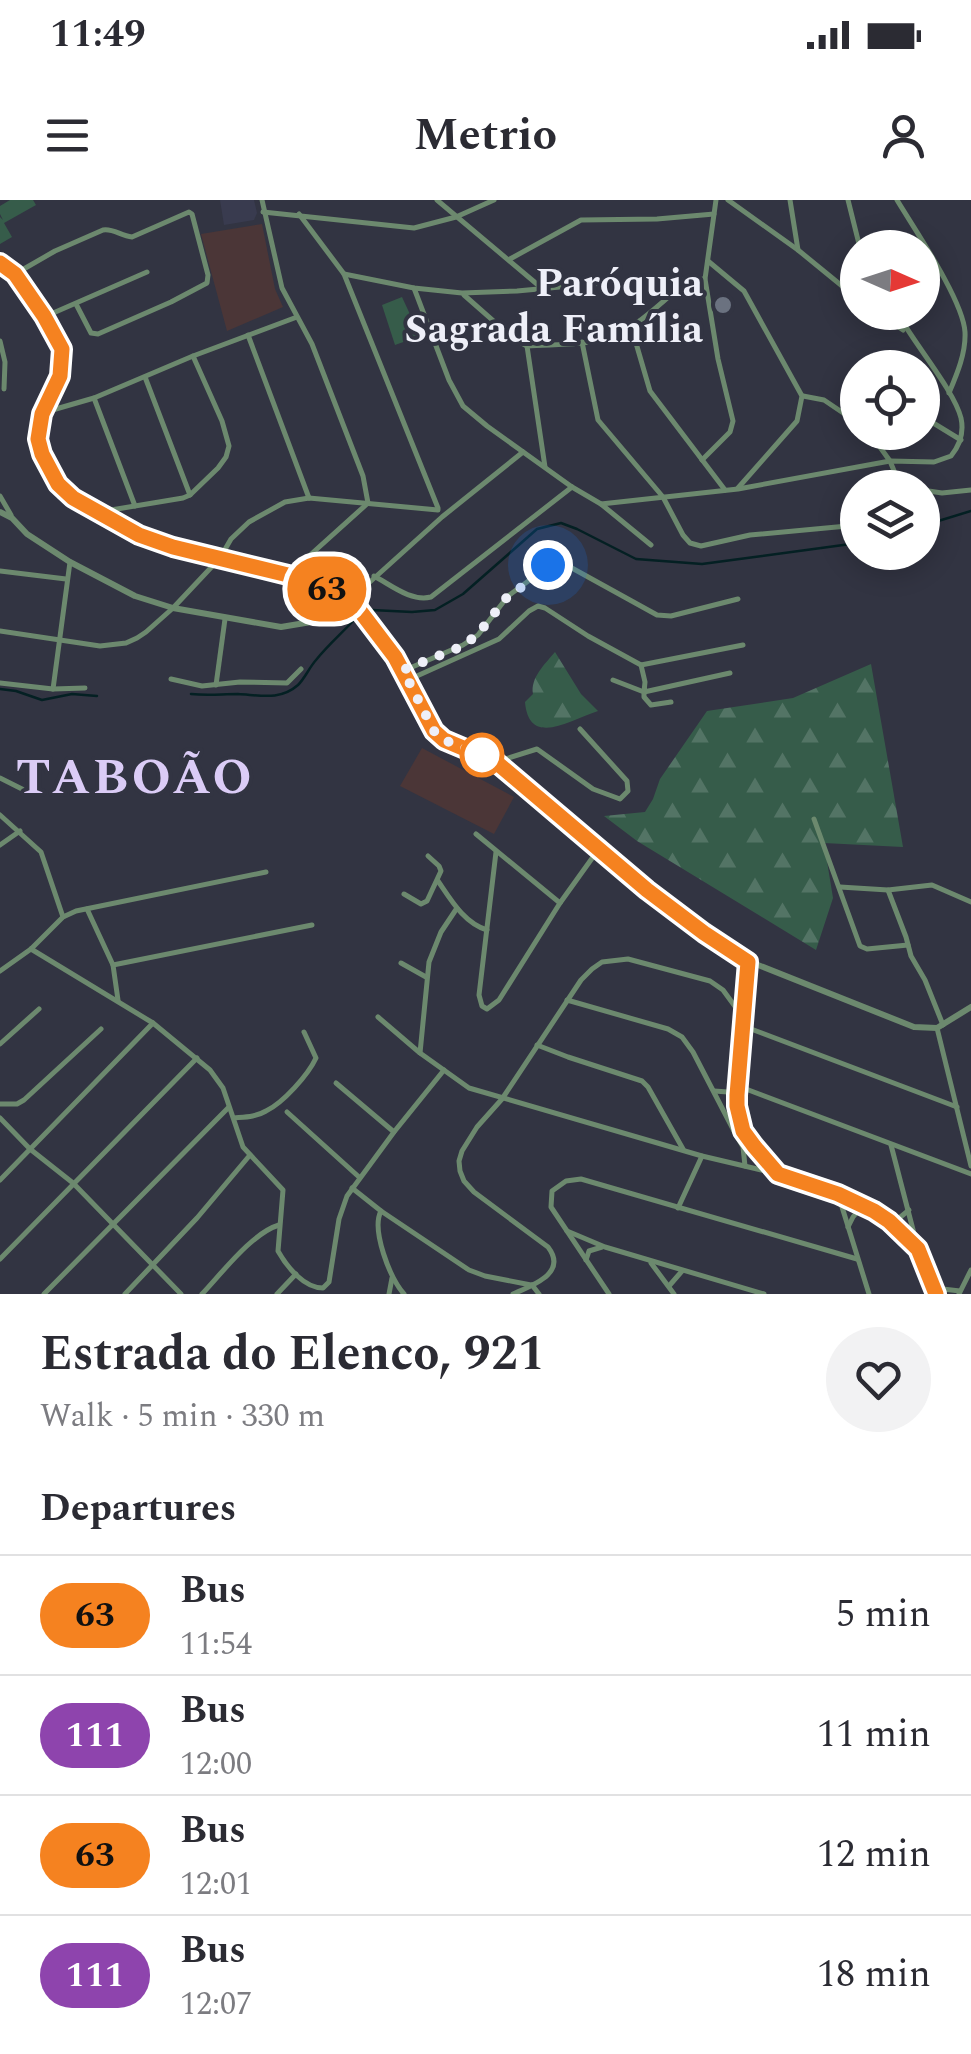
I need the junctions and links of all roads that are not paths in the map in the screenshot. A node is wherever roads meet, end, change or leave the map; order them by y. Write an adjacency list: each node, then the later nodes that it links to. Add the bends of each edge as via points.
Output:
1 (262, 200): 9 (street)
2 (437, 200): 12 (street)
3 (494, 200): 12 (street)
4 (716, 200): 11 (street)
5 (728, 200): 14 (street)
6 (790, 200): 14 (street)
7 (848, 200): 13 (street)
8 (897, 200): 40 (street, via 964,322 960,366)
9 (263, 212): 10 (street); 29 (street, via 282,288)
10 (299, 214): 12 (street, via 414,228); 20 (street)
11 (714, 214): 15 (street, via 582,220); 16 (street)
12 (456, 217): 15 (street)
13 (856, 230)
14 (798, 250): 23 (street)
15 (510, 259): 25 (street)
16 (708, 260): 22 (street); 41 (street, via 744,291)
17 (0, 263): 19 (street)
18 (147, 272): 27 (street)
19 (15, 274): 27 (street, via 103,230 136,236 189,212 193,216 207,283 98,334); 28 (street)
20 (344, 274): 24 (street); 65 (street)
21 (689, 279): 22 (street); 25 (street); 30 (street)
22 (705, 279): 49 (street, via 733,421)
23 (840, 284)
24 (414, 288): 26 (street); 48 (street, via 458,398)
25 (544, 290): 26 (street)
26 (462, 293): 36 (street)
27 (76, 304): 28 (street)
28 (44, 316): 44 (street, via 63,358)
29 (297, 317): 33 (street); 62 (street, via 320,362)
30 (632, 326): 35 (street); 49 (street, via 650,392)
31 (905, 330): 32 (street)
32 (908, 332): 40 (street)
33 (248, 335): 37 (street); 61 (street)
34 (0, 341): 39 (street)
35 (582, 342): 36 (street); 60 (street, via 598,420)
36 (527, 346): 51 (street)
37 (193, 356): 38 (street); 58 (street, via 229,446 218,468)
38 (145, 377): 42 (street); 58 (street)
39 (4, 389)
40 (949, 393): 46 (street, via 960,415)
41 (802, 396): 43 (street); 54 (street, via 797,421)
42 (94, 398): 44 (street); 64 (street)
43 (840, 411)
44 (42, 414): 67 (street, via 38,439 49,470)
45 (940, 426): 46 (street)
46 (961, 440): 50 (street, via 954,453 934,462)
47 (882, 450): 50 (street)
48 (523, 452): 51 (street); 68 (street)
49 (702, 460): 55 (street)
50 (890, 461): 52 (street); 54 (street)
51 (545, 466): 53 (street)
52 (894, 470)
53 (572, 487): 63 (street); 76 (street, via 430,597 419,599)
54 (738, 489): 55 (street)
55 (725, 490): 60 (street)
56 (971, 490): 57 (street)
57 (940, 493)
58 (190, 494): 64 (street)
59 (0, 496): 69 (street)
60 (664, 496): 63 (street); 70 (street, via 682,535 701,546)
61 (309, 498): 62 (street); 72 (street, via 285,502 248,522)
62 (368, 502): 65 (street); 75 (street)
63 (601, 504): 71 (street)
64 (135, 506): 67 (street)
65 (438, 510): 68 (street)
66 (0, 512): 69 (street)
67 (96, 512): 72 (street, via 139,535)
68 (442, 517): 76 (street)
69 (12, 518): 73 (street)
70 (840, 527)
71 (650, 545)
72 (220, 558): 75 (street); 80 (street)
73 (70, 562): 77 (street); 80 (street)
74 (0, 571): 77 (street)
75 (288, 575): 78 (street)
76 (374, 576): 78 (street)
77 (67, 580): 83 (street)
78 (351, 599): 81 (street, via 290,626); 87 (street)
79 (738, 600): 87 (street, via 657,615 554,562 508,596 463,646)
80 (173, 608): 81 (street); 83 (street, via 126,643)
81 (225, 619): 93 (street)
82 (0, 631): 83 (street)
83 (58, 640): 95 (street)
84 (742, 644): 85 (street)
85 (642, 665): 90 (street, via 538,606 499,640); 96 (street)
86 (302, 670): 93 (street, via 287,684)
87 (403, 670): 90 (street)
88 (730, 673): 96 (street)
89 (170, 679): 93 (street)
90 (408, 680): 99 (street, via 434,731)
91 (613, 680): 96 (street)
92 (0, 683): 95 (street)
93 (216, 686)
94 (84, 688): 95 (street)
95 (53, 689)
96 (644, 692): 97 (street, via 650,705)
97 (671, 702)
98 (580, 729): 99 (street, via 627,781 620,799 593,789 537,748)
99 (496, 762): 107 (street)
100 (0, 778): 101 (street)
101 (22, 789)
102 (0, 815): 104 (street)
103 (814, 819): 112 (street)
104 (20, 832): 106 (street); 119 (street, via 41,852)
105 (476, 834): 108 (street)
106 (0, 846)
107 (598, 850): 116 (street); 125 (street)
108 (496, 852): 116 (street); 121 (street)
109 (428, 856): 111 (street, via 440,869)
110 (266, 872): 117 (street)
111 (438, 881): 114 (street, via 425,903); 118 (street)
112 (840, 887): 113 (street); 122 (street, via 860,946)
113 (888, 890): 115 (street, via 938,886); 122 (street)
114 (404, 894)
115 (971, 902)
116 (560, 904): 121 (street, via 489,1009 479,995)
117 (86, 908): 119 (street); 126 (street)
118 (457, 908): 121 (street); 128 (street, via 433,949)
119 (63, 917): 123 (street)
120 (312, 925): 126 (street)
121 (487, 930)
122 (908, 945): 136 (street)
123 (31, 950): 127 (street); 129 (street)
124 (401, 962): 128 (street)
125 (748, 962): 134 (street); 136 (street, via 903,1023)
126 (113, 966): 129 (street)
127 (0, 970)
128 (426, 978): 141 (street)
129 (118, 1000): 135 (street)
130 (567, 1000): 134 (street, via 602,962 628,958 710,981); 140 (street); 146 (street, via 676,1032)
131 (971, 1007): 136 (street)
132 (38, 1009): 139 (street)
133 (378, 1017): 141 (street)
134 (743, 1022): 145 (street); 150 (street)
135 (152, 1023): 142 (street); 157 (street)
136 (940, 1026): 150 (street)
137 (101, 1030): 148 (street, via 24,1100)
138 (304, 1032): 153 (street, via 316,1058 302,1079 270,1110)
139 (0, 1044)
140 (537, 1045): 147 (street); 158 (street, via 642,1081)
141 (420, 1052): 143 (street)
142 (196, 1058): 149 (street, via 219,1080); 167 (street)
143 (444, 1070): 147 (street); 155 (street)
144 (336, 1083): 155 (street)
145 (738, 1086): 146 (street); 154 (street); 156 (street)
146 (714, 1091): 154 (street)
147 (502, 1099): 158 (street); 190 (street, via 468,1140 460,1172 474,1192 553,1252 552,1271)
148 (0, 1104)
149 (228, 1107): 153 (street); 175 (street)
150 (957, 1107): 162 (street)
151 (287, 1112): 165 (street)
152 (0, 1118): 157 (street)
153 (234, 1118): 159 (street)
154 (739, 1131): 161 (street); 163 (street)
155 (394, 1132): 165 (street)
156 (891, 1146): 164 (street); 173 (street)
157 (30, 1149): 166 (street); 167 (street)
158 (684, 1149): 160 (street)
159 (250, 1155): 176 (street, via 283,1190); 185 (street)
160 (702, 1156): 161 (street); 171 (street)
161 (745, 1166): 163 (street)
162 (971, 1166)
163 (778, 1174): 169 (street)
164 (971, 1174)
165 (359, 1178): 168 (street)
166 (0, 1180)
167 (74, 1183): 175 (street); 181 (street)
168 (352, 1188): 172 (street); 188 (street, via 342,1205 327,1286 314,1288)
169 (838, 1194): 170 (street); 177 (street)
170 (863, 1205): 174 (street); 177 (street)
171 (678, 1208): 178 (street, via 573,1179 558,1185 550,1199); 182 (street)
172 (381, 1210): 189 (street, via 377,1224); 190 (street, via 469,1270)
173 (909, 1210): 174 (street); 180 (street)
174 (889, 1221): 180 (street)
175 (112, 1224): 185 (street); 194 (street)
176 (279, 1224): 188 (street, via 278,1251); 197 (street)
177 (848, 1228): 182 (street)
178 (567, 1231): 179 (street); 184 (street)
179 (605, 1246): 183 (street); 184 (street, via 593,1248)
180 (918, 1249): 192 (street)
181 (0, 1259)
182 (857, 1259): 206 (street)
183 (649, 1260): 187 (street); 191 (street)
184 (586, 1262): 203 (street)
185 (154, 1266): 195 (street); 196 (street)
186 (971, 1270): 193 (street)
187 (682, 1271): 191 (street); 205 (street)
188 (296, 1274): 198 (street)
189 (392, 1276): 199 (street); 200 (street)
190 (532, 1285): 201 (street); 202 (street)
191 (669, 1286): 204 (street)
192 (935, 1291): 193 (street)
193 (960, 1292)
194 (44, 1294)
195 (124, 1294)
196 (181, 1294)
197 (202, 1294)
198 (277, 1294)
199 (389, 1294)
200 (404, 1294)
201 (513, 1294)
202 (539, 1294)
203 (609, 1294)
204 (674, 1294)
205 (764, 1294)
206 (868, 1294)

